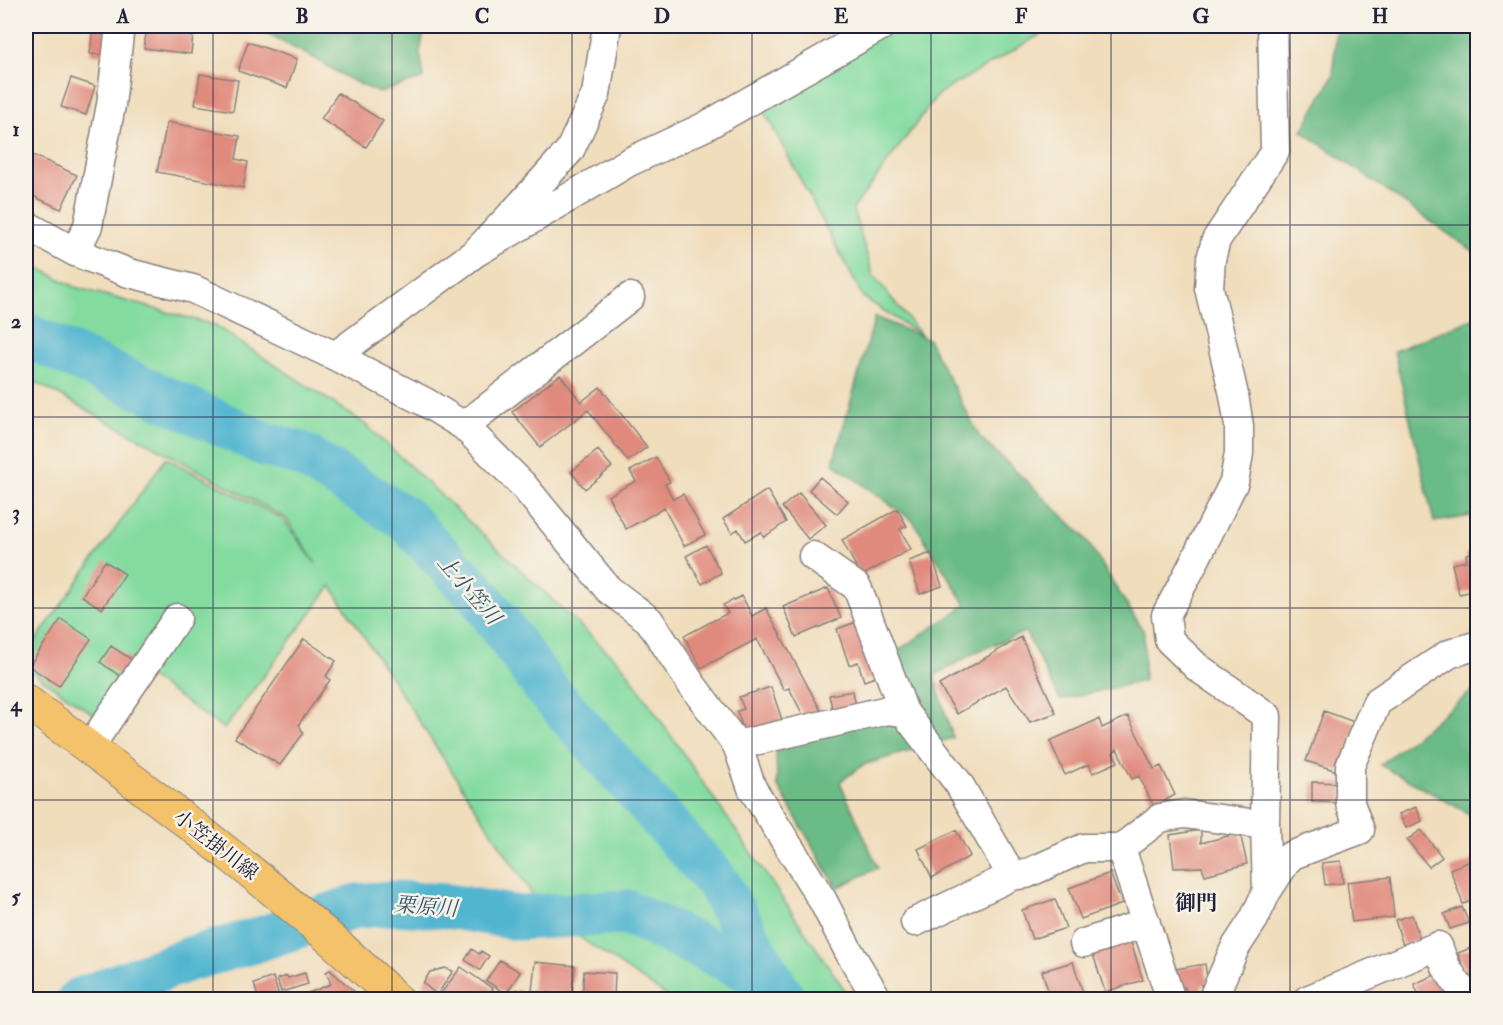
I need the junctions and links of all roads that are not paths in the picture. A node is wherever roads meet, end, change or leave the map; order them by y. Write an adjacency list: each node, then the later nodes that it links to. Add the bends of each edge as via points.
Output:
1 (120, 26): 6 (street, via 111,105 88,226)
2 (607, 26): 7 (street, via 596,94 570,150)
3 (881, 26): 7 (street, via 706,126 629,162)
4 (1272, 26): 18 (street, via 1275,151 1216,240 1211,259 1209,288 1239,426 1234,482 1166,615 1169,640 1197,667 1266,716)
5 (26, 225): 6 (street)
6 (75, 252): 9 (street, via 129,273 193,289)
7 (475, 253): 9 (street)
8 (630, 297): 10 (street)
9 (335, 356): 10 (street)
10 (464, 426): 16 (street, via 523,485 608,589 649,620)
11 (813, 556): 15 (street, via 857,587)
12 (177, 618): 17 (street)
13 (1478, 645): 21 (street, via 1449,654 1377,702 1350,766 1350,803 1360,830 1290,856)
14 (26, 701): 17 (main road, 小笠掛川線)
15 (904, 712): 16 (street, via 888,710); 20 (street, via 959,784)
16 (737, 745): 26 (street, via 752,788 823,901)
17 (89, 748): 25 (main road, 小笠掛川線, via 228,853)
18 (1265, 825): 19 (street, via 1184,814 1160,818); 21 (street)
19 (1120, 848): 20 (street, via 1084,848 1026,874); 23 (street)
20 (1012, 876): 22 (street)
21 (1266, 891): 28 (street)
22 (915, 922)
23 (1146, 923): 24 (street); 27 (street)
24 (1084, 943)
25 (397, 999)
26 (878, 999)
27 (1171, 999)
28 (1212, 999)
29 (1307, 999): 30 (street, via 1438,946 1446,967)
30 (1468, 999)

